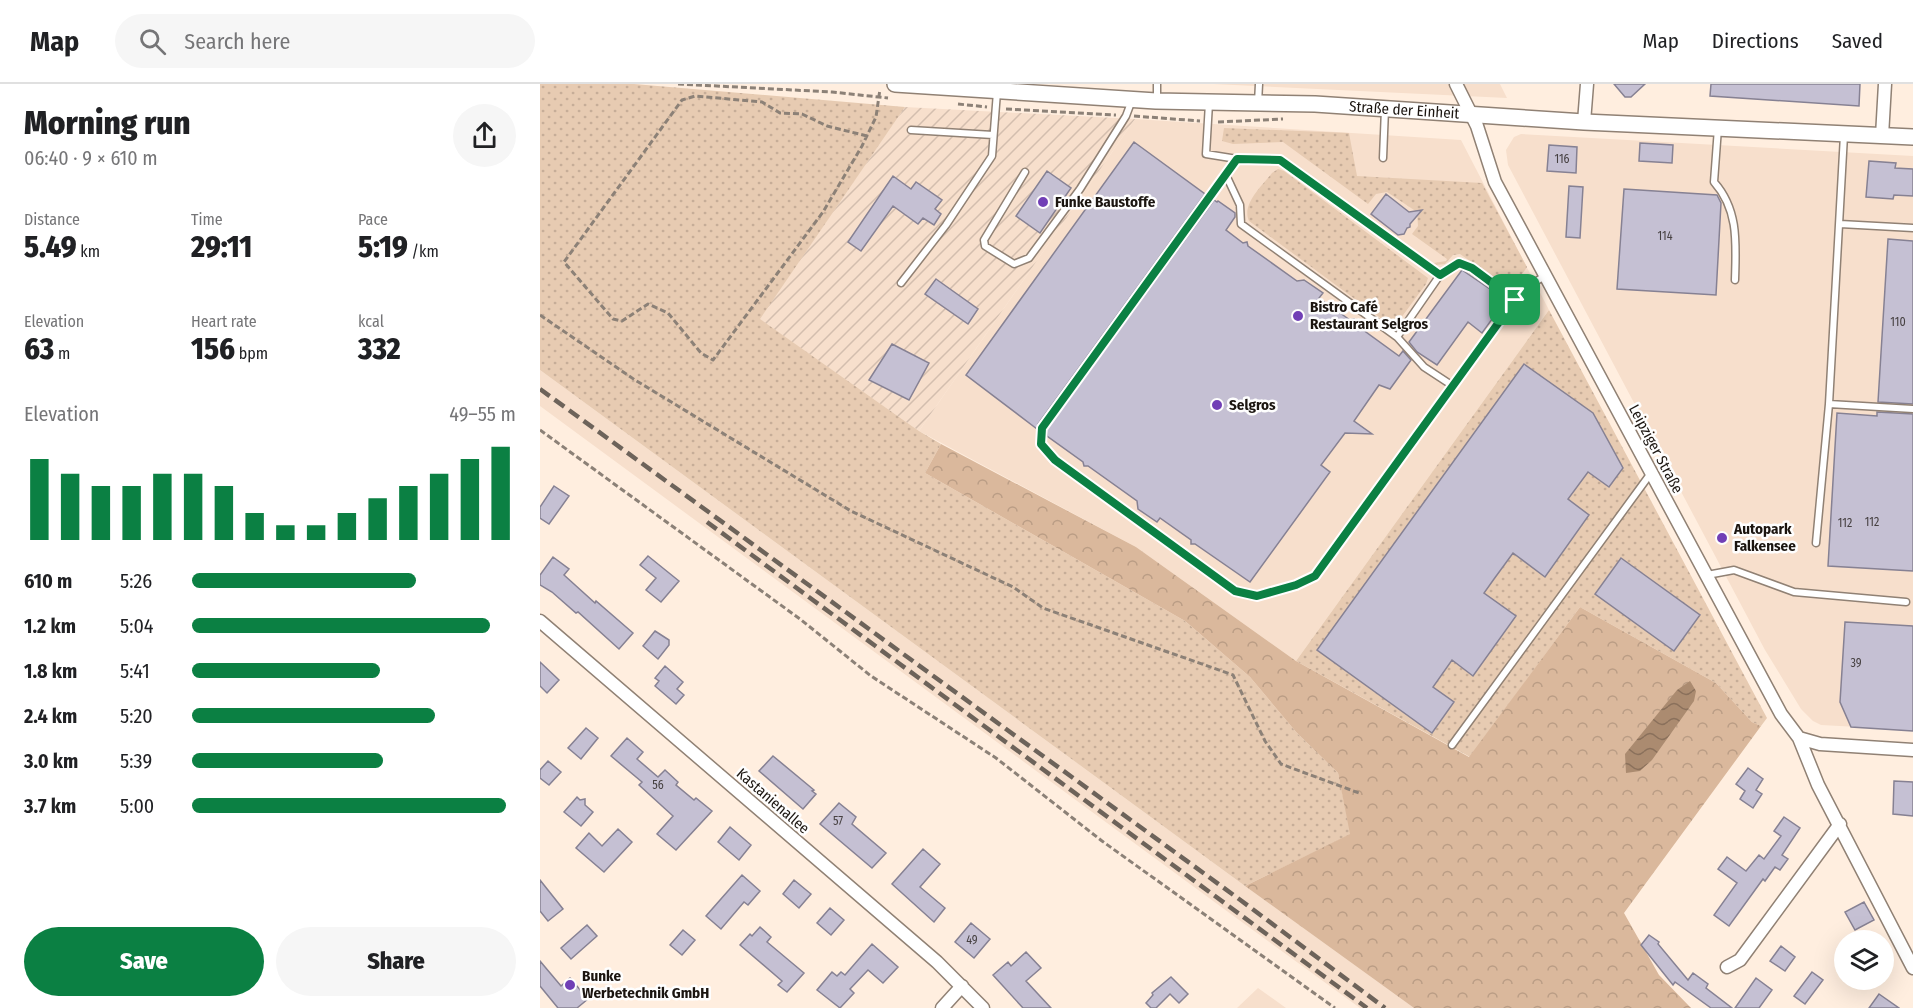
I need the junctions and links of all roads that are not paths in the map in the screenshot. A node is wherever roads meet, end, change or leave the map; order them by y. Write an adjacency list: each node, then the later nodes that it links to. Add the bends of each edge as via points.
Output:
1 (895, 84): 7 (street, Straße der Einheit)
2 (1157, 84): 9 (lane)
3 (1259, 84): 11 (lane)
4 (1456, 84): 13 (street, Leipziger Straße)
5 (1587, 84): 14 (street)
6 (1885, 84): 19 (street)
7 (997, 91): 8 (street, Straße der Einheit); 18 (lane)
8 (1132, 99): 9 (street, Straße der Einheit); 23 (lane, via 1126,116 1080,189 1029,258 1014,264 985,246 984,240)
9 (1156, 101): 10 (street, Straße der Einheit)
10 (1209, 103): 11 (street, Straße der Einheit); 22 (lane, via 1206,154)
11 (1258, 104): 12 (street, Straße der Einheit)
12 (1385, 109): 13 (street, Straße der Einheit); 21 (lane)
13 (1470, 114): 14 (street, Straße der Einheit); 28 (street, Leipziger Straße, via 1495,182)
14 (1584, 122): 15 (street, Straße der Einheit)
15 (1718, 128): 17 (street, Straße der Einheit); 29 (lane, via 1714,182 1724,193 1734,222)
16 (911, 130): 18 (lane)
17 (1845, 134): 19 (street, Straße der Einheit); 25 (lane)
18 (993, 135): 30 (lane, via 992,156)
19 (1882, 136): 20 (street, Straße der Einheit)
20 (1913, 137)
21 (1383, 158)
22 (1237, 159): 24 (lane); 27 (lane, via 1280,160)
23 (1025, 172)
24 (1226, 175): 32 (lane, via 1240,205 1241,224); 33 (lane, via 1042,428 1041,444 1055,460 1235,591 1257,596 1315,576)
25 (1840, 224): 26 (lane); 34 (lane)
26 (1913, 228)
27 (1440, 275): 31 (lane, via 1459,263); 32 (lane)
28 (1546, 276): 31 (lane, via 1523,289); 36 (street, Leipziger Straße)
29 (1735, 280)
30 (901, 283)
31 (1515, 300): 33 (lane)
32 (1397, 337): 33 (lane, via 1424,367)
33 (1453, 386)
34 (1829, 404): 35 (lane); 37 (lane)
35 (1913, 409)
36 (1652, 473): 38 (street, Leipziger Straße); 43 (lane)
37 (1816, 543)
38 (1707, 575): 39 (lane, via 1734,570 1794,592); 42 (street, Leipziger Straße, via 1781,714)
39 (1906, 603)
40 (545, 624): 41 (street); 48 (street, Kastanienallee)
41 (540, 637)
42 (1798, 738): 44 (street, via 1820,744); 45 (street, Leipziger Straße)
43 (1452, 745)
44 (1913, 750)
45 (1840, 824): 46 (street, via 1740,960); 47 (street, Leipziger Straße)
46 (1727, 967)
47 (1913, 968)
48 (962, 986): 49 (street); 50 (street, Kastanienallee)
49 (942, 1008)
50 (983, 1008)

